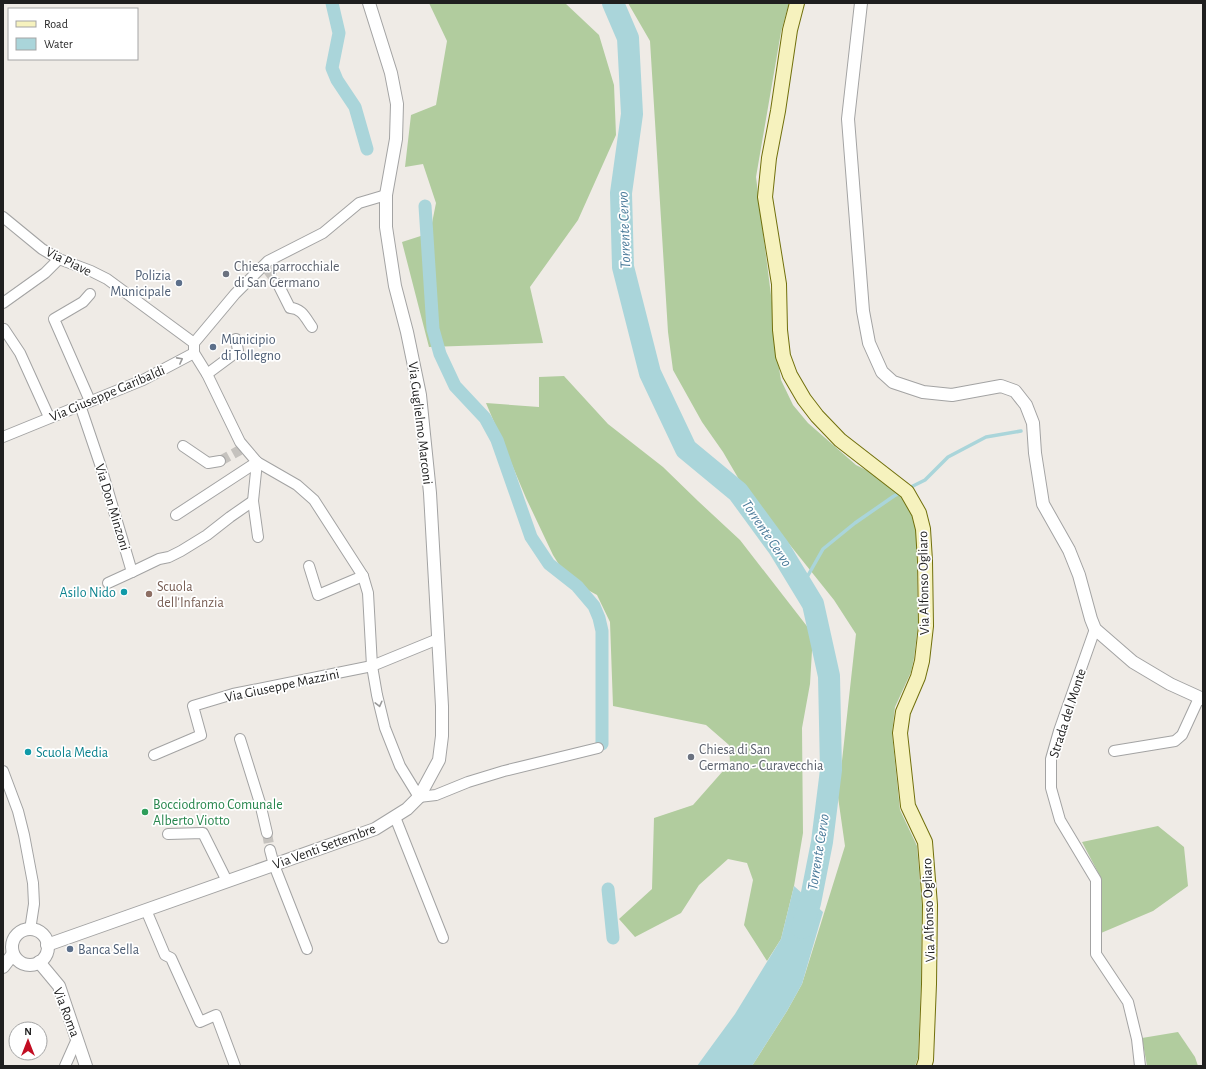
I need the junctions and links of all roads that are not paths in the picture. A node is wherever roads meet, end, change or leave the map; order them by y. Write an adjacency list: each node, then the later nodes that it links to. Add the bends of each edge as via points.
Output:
1 (369, 3): 4 (street, Via Guglielmo Marconi, via 391,73 397,104 396,139)
2 (797, 3): 57 (main road, Via Alfonso Ogliaro, via 790,30 765,197 779,284 783,356 790,375 817,416 840,440 907,492 919,513 923,529 926,626 922,661 903,712 900,733 908,806 925,842 930,906)
3 (861, 3): 29 (street, via 848,119 863,312 869,343 882,372 893,382 923,392 952,395 1002,386 1015,391 1026,405 1033,423 1043,504 1069,550)
4 (386, 195): 13 (street, Via Giuseppe Garibaldi, via 359,204 323,233 268,261 266,267 235,294); 30 (street, Via Guglielmo Marconi, via 386,227 395,286 420,394 430,493)
5 (3, 217): 6 (street, Via Piave, via 42,249)
6 (59, 259): 9 (street); 13 (street, Via Piave, via 107,279)
7 (278, 284): 10 (street, via 290,308 301,311)
8 (90, 294): 15 (street, via 83,302 54,319)
9 (3, 303)
10 (312, 327)
11 (4, 329): 17 (street, via 20,353)
12 (236, 339): 14 (street, via 238,351)
13 (194, 348): 14 (street); 15 (street, Via Giuseppe Garibaldi, one-way to 13, via 143,380)
14 (207, 374): 21 (street, via 242,449)
15 (90, 401): 16 (street, Via Giuseppe Garibaldi)
16 (80, 405): 17 (street, Via Giuseppe Garibaldi); 26 (street, Via Don Minzoni)
17 (49, 417): 18 (street, Via Giuseppe Garibaldi)
18 (3, 437)
19 (182, 446): 20 (street, via 208,463)
20 (220, 461)
21 (257, 462): 22 (street); 23 (street); 27 (street, via 297,485 314,500)
22 (253, 501): 24 (street); 26 (street, Via Don Minzoni, via 181,551)
23 (176, 515)
24 (258, 536)
25 (309, 566): 27 (street, via 318,596)
26 (132, 572): 28 (street)
27 (362, 576): 31 (street, via 368,593)
28 (108, 583)
29 (1095, 629): 32 (street, via 1133,662 1170,684); 58 (street, Strada del Monte, via 1058,731 1051,759 1050,788 1060,820 1096,880 1096,954 1128,1002 1137,1039)
30 (438, 639): 31 (street, Via Giuseppe Mazzini); 38 (street, Via Guglielmo Marconi, via 442,736 439,760)
31 (372, 666): 36 (street, Via Giuseppe Mazzini, via 233,694 193,706 201,735); 38 (street, one-way to 38, via 384,728 400,766)
32 (1201, 698): 35 (street, via 1182,735 1175,741)
33 (240, 739): 40 (street)
34 (598, 748): 38 (street, via 504,771 436,795)
35 (1114, 751)
36 (154, 755)
37 (3, 771): 46 (street, via 18,811 33,883 34,904)
38 (419, 797): 39 (street, Via Venti Settembre)
39 (395, 817): 43 (street, Via Venti Settembre, via 375,829); 47 (street)
40 (267, 833)
41 (168, 834): 44 (street, via 203,833)
42 (270, 850): 43 (street)
43 (274, 865): 44 (street, Via Venti Settembre); 49 (street)
44 (227, 881): 45 (street, Via Venti Settembre)
45 (146, 910): 48 (street, Via Venti Settembre); 56 (street, via 165,955 171,958 200,1022 216,1015)
46 (30, 930): 48 (street, via 41,934); 50 (street, via 24,930 15,937 12,943)
47 (443, 938)
48 (47, 945): 51 (street, via 46,955)
49 (306, 949)
50 (13, 954): 51 (street, via 27,965); 52 (street)
51 (39, 962): 53 (street, Via Roma, via 59,986)
52 (3, 967)
53 (77, 1039): 54 (street); 55 (street, Via Roma)
54 (65, 1066)
55 (86, 1066)
56 (235, 1066)
57 (924, 1066)
58 (1140, 1066)

